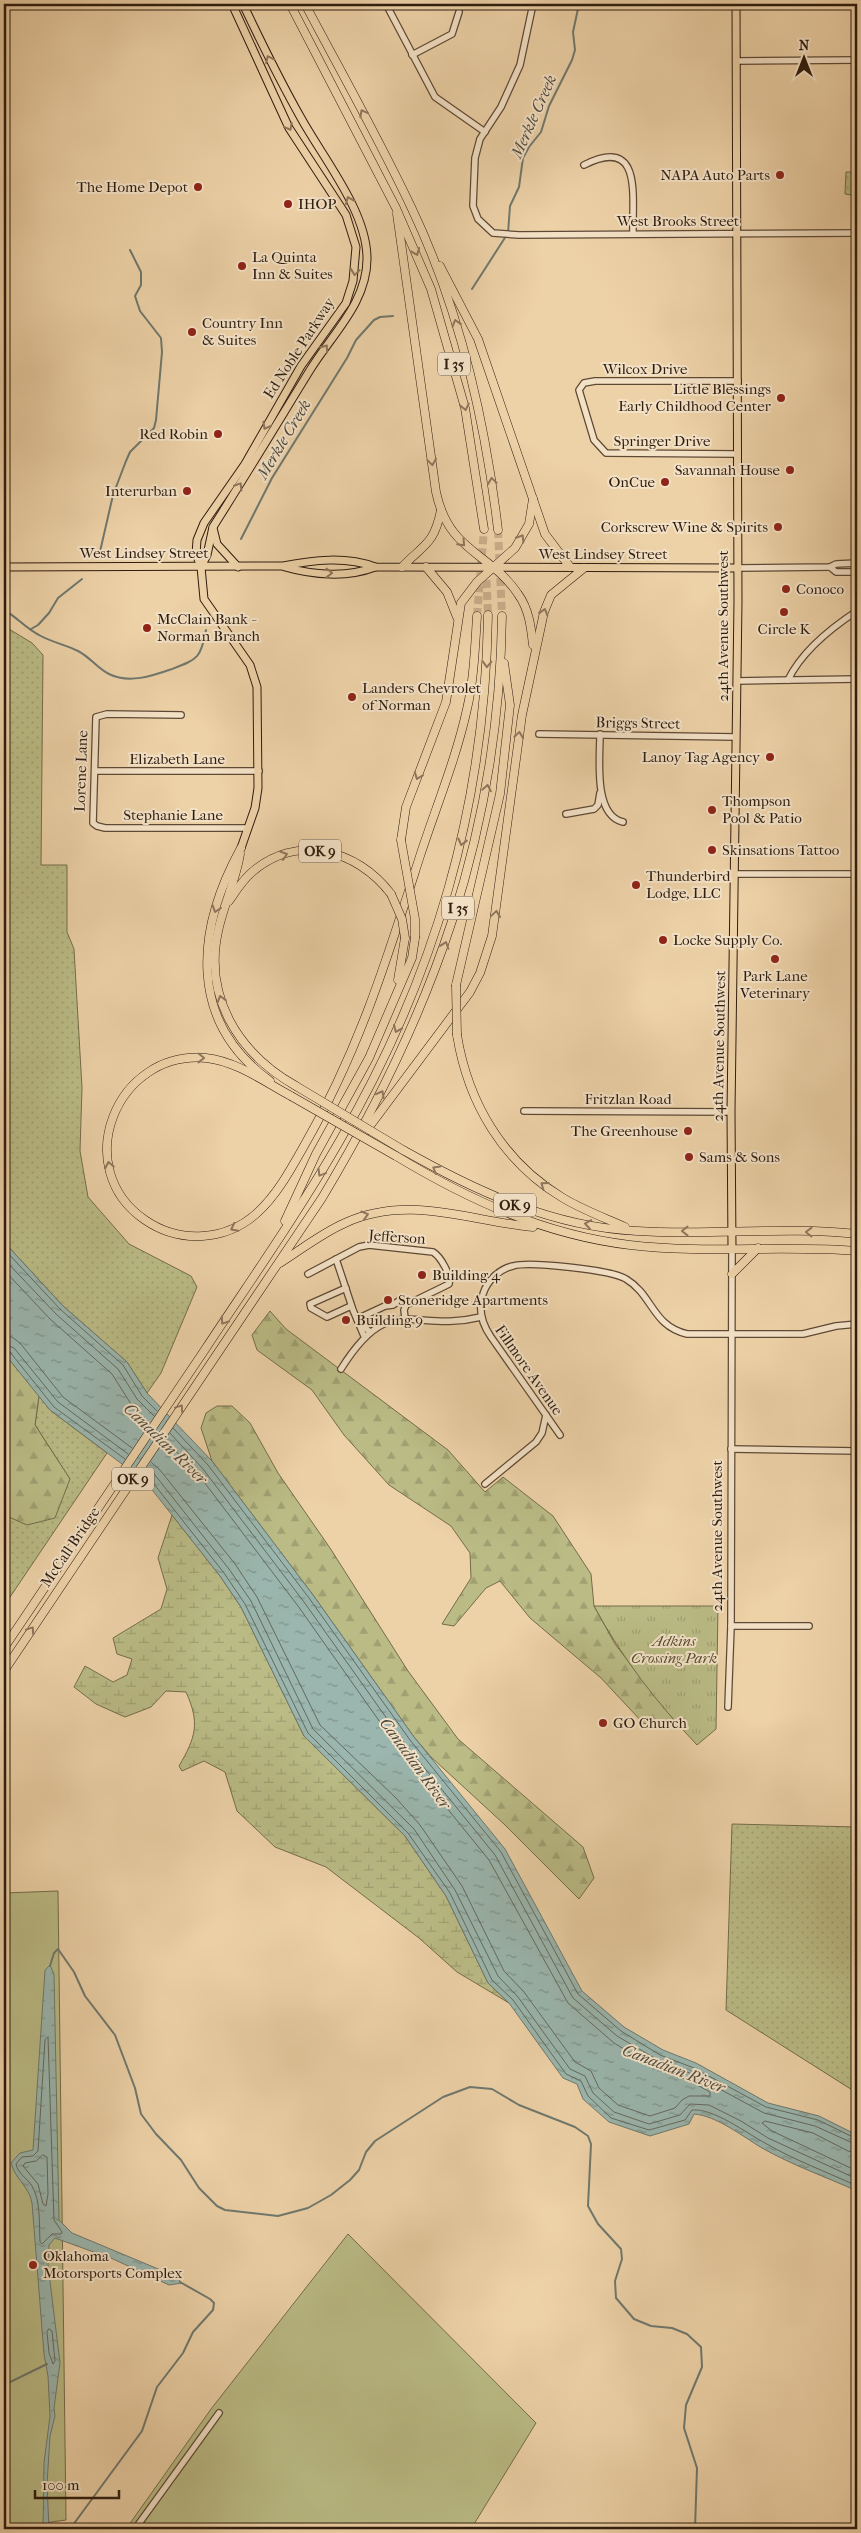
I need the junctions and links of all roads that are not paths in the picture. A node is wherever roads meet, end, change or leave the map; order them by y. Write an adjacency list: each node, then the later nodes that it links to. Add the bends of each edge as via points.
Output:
1 (232, 4): 30 (main road, Ed Noble Parkway, one-way to 30, via 290,128 346,215 356,247 356,267 346,303 301,366 245,464 202,527 196,548)
2 (242, 4): 24 (main road, Ed Noble Parkway, one-way to 2, via 312,367 352,312 365,279 367,256 363,234 346,192 302,120)
3 (290, 4): 14 (highway, I 35)
4 (305, 4): 15 (highway, I 35, one-way to 4)
5 (386, 4): 9 (street)
6 (533, 4): 12 (street, via 520,65 501,107)
7 (736, 4): 10 (main road, 24th Avenue Southwest)
8 (459, 12): 9 (street, via 452,34)
9 (412, 55): 12 (street, via 435,97)
10 (737, 60): 11 (street); 16 (main road, 24th Avenue Southwest)
11 (857, 60)
12 (485, 132): 17 (street, West Brooks Street, via 476,151 473,206 487,230 519,235)
13 (584, 165): 17 (street, via 597,158 612,158 628,166 632,176)
14 (396, 208): 23 (highway, one-way to 23); 25 (highway, I 35, one-way to 25, via 431,289 459,381)
15 (421, 229): 22 (highway, via 478,339); 26 (highway, I 35, one-way to 15, via 487,447 471,374 451,308)
16 (737, 232): 17 (street, West Brooks Street); 18 (street, West Brooks Street); 19 (main road, 24th Avenue Southwest)
17 (632, 233)
18 (857, 233)
19 (738, 381): 20 (street, Wilcox Drive, via 584,383 579,387 579,395); 21 (main road, 24th Avenue Southwest)
20 (594, 440): 21 (street, Springer Drive, via 602,451 609,454)
21 (737, 454): 39 (main road, 24th Avenue Southwest)
22 (533, 500): 35 (highway, one-way to 22, via 515,548 525,532); 36 (highway, via 548,540)
23 (441, 510): 33 (highway, via 437,530 430,542); 35 (highway, one-way to 35, via 461,542)
24 (213, 528): 30 (main road, Ed Noble Parkway); 31 (main road, via 217,544)
25 (484, 529)
26 (498, 530)
27 (857, 563): 37 (street, West Lindsey Street)
28 (283, 566): 31 (main road, West Lindsey Street); 32 (main road, West Lindsey Street, via 308,561 359,561); 32 (main road, West Lindsey Street, one-way to 32, via 306,573 359,573)
29 (4, 567): 30 (main road, West Lindsey Street)
30 (201, 567): 31 (main road, West Lindsey Street); 55 (main road, Ed Noble Parkway, via 204,599 250,665 256,679)
31 (238, 567)
32 (375, 567): 33 (main road, West Lindsey Street)
33 (402, 567): 34 (main road, West Lindsey Street)
34 (426, 567): 35 (main road, West Lindsey Street); 45 (highway, via 447,592)
35 (493, 567): 36 (main road, West Lindsey Street); 45 (highway, via 468,592 461,603); 47 (highway, via 524,604)
36 (570, 567): 38 (main road, West Lindsey Street)
37 (830, 567): 39 (street, West Lindsey Street); 40 (street, West Lindsey Street, via 836,572)
38 (584, 568): 39 (main road, West Lindsey Street); 47 (highway, one-way to 38, via 551,596)
39 (738, 568): 50 (main road, 24th Avenue Southwest)
40 (857, 572)
41 (857, 611): 49 (street, via 804,656)
42 (488, 615): 75 (highway, I 35, one-way to 75, via 485,701 476,774 463,838 434,938 396,1031 361,1103 316,1181)
43 (477, 616): 67 (highway, one-way to 67, via 471,686 463,725 392,944 354,1048 294,1162 259,1211 235,1228 213,1235 189,1236 164,1231 143,1219 119,1193 109,1167 108,1134 121,1099 146,1073 169,1062 209,1058 239,1068)
44 (502, 616): 46 (highway, I 35)
45 (458, 619): 66 (highway, one-way to 66, bridge, via 446,702 406,807 401,840 415,919 412,958)
46 (502, 644): 70 (highway, I 35, one-way to 46, via 382,1093 417,1018 456,913 486,792 496,725); 73 (highway, one-way to 46, bridge, via 564,1198 536,1179 506,1150 491,1129 466,1077 457,1035 456,985 495,820 505,760 510,705)
47 (534, 651): 70 (highway, one-way to 47, via 470,992 484,964 492,936 522,715)
48 (857, 679): 49 (street)
49 (788, 680): 50 (street)
50 (737, 681): 54 (main road, 24th Avenue Southwest)
51 (181, 715): 56 (street, Lorene Lane, via 98,715 95,723)
52 (539, 734): 53 (street, Briggs Street)
53 (600, 734): 54 (street, Briggs Street); 57 (street)
54 (736, 737): 63 (main road, 24th Avenue Southwest)
55 (259, 771): 56 (street, Elizabeth Lane); 61 (main road, Ed Noble Parkway)
56 (95, 772): 60 (street, Lorene Lane, via 92,818)
57 (600, 793): 58 (street, via 594,809); 59 (street, via 611,816)
58 (566, 814)
59 (623, 822)
60 (97, 826): 61 (street, Stephanie Lane)
61 (248, 828): 62 (main road, Ed Noble Parkway)
62 (240, 848): 65 (highway); 67 (highway, one-way to 67, via 210,929 206,956 210,995 234,1047)
63 (735, 874): 64 (street); 69 (main road, 24th Avenue Southwest)
64 (857, 874)
65 (226, 906): 66 (highway, OK 9, one-way to 66, bridge, via 243,881 260,866 281,856 304,851 336,854 374,874 391,894 402,919 405,938 400,973); 73 (highway, OK 9, one-way to 65, bridge, via 584,1224 529,1210 464,1184 272,1071 248,1050 231,1024 219,992 216,939)
66 (381, 1031): 75 (highway, OK 9, via 356,1084 316,1154)
67 (291, 1096): 71 (highway, bridge, via 477,1201)
68 (524, 1111): 69 (street, Fritzlan Road)
69 (731, 1112): 72 (main road, 24th Avenue Southwest)
70 (349, 1152): 80 (highway, I 35)
71 (554, 1230): 76 (highway, OK 9, via 632,1245); 80 (highway, OK 9, one-way to 71, via 332,1229 358,1217 386,1210 427,1209 500,1224)
72 (733, 1231): 73 (highway, OK 9, one-way to 73); 74 (highway, OK 9, one-way to 72); 76 (main road, 24th Avenue Southwest)
73 (636, 1232)
74 (857, 1234)
75 (274, 1244): 100 (highway, McCall Bridge / OK 9, one-way to 100)
76 (732, 1248): 77 (highway, OK 9); 82 (street, 24th Avenue Southwest)
77 (758, 1248): 78 (highway, OK 9); 82 (highway)
78 (857, 1251)
79 (336, 1259): 81 (street, Jefferson); 83 (street); 85 (street, Jefferson, via 369,1245 438,1255 449,1284)
80 (276, 1265): 101 (highway, McCall Bridge / OK 9, one-way to 80)
81 (308, 1274)
82 (732, 1274): 91 (street, 24th Avenue Southwest)
83 (346, 1288): 84 (street); 84 (street, via 310,1304 311,1308 327,1317)
84 (351, 1306): 88 (street)
85 (406, 1306): 87 (street); 88 (street, Jefferson, via 400,1300 396,1301)
86 (481, 1317): 87 (street, via 454,1321); 91 (street, via 482,1299 491,1280 509,1267 530,1264 621,1276 640,1292 670,1327 694,1334); 93 (street, Fillmore Avenue, via 486,1330)
87 (408, 1318): 90 (street, via 386,1323)
88 (358, 1321): 90 (street)
89 (857, 1324): 91 (street, via 803,1334)
90 (367, 1334): 92 (street)
91 (732, 1335): 95 (street, 24th Avenue Southwest)
92 (341, 1368)
93 (546, 1415): 94 (street, Fillmore Avenue); 97 (street, via 542,1433 536,1442)
94 (560, 1435)
95 (731, 1449): 96 (street); 98 (street, 24th Avenue Southwest)
96 (857, 1451)
97 (485, 1484)
98 (731, 1626): 99 (street); 102 (street, 24th Avenue Southwest)
99 (809, 1626)
100 (4, 1648)
101 (4, 1671)
102 (728, 1707)
103 (219, 2413): 104 (street)
104 (135, 2529)

